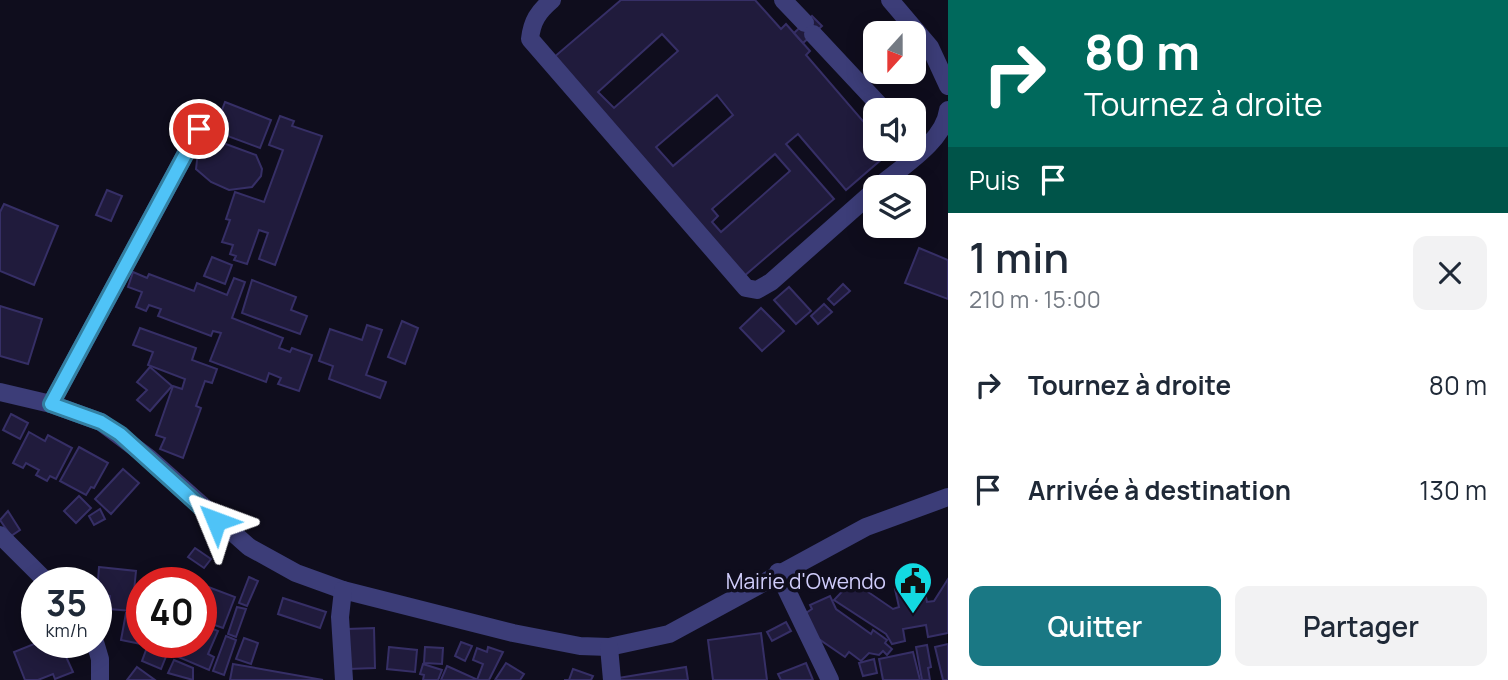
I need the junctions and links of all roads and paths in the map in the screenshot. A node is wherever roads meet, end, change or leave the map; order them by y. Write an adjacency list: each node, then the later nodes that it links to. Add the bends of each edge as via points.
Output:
1 (552, 0): 11 (street, via 538,12 530,39 746,288 757,290 771,282)
2 (783, 0): 5 (street)
3 (890, 0): 4 (street, via 930,47)
4 (948, 86)
5 (873, 98)
6 (948, 110): 8 (street, via 937,135)
7 (199, 129): 13 (street)
8 (926, 141)
9 (902, 161): 10 (street)
10 (889, 175)
11 (863, 200)
12 (0, 392): 13 (street)
13 (51, 404): 18 (street, via 120,434 248,547 296,573)
14 (948, 497): 17 (street, via 866,527)
15 (0, 535): 16 (street)
16 (32, 567)
17 (778, 572): 19 (street, via 669,634); 24 (street)
18 (343, 590): 19 (street, via 555,643); 22 (street)
19 (609, 647): 23 (street)
20 (100, 658): 21 (street)
21 (100, 680)
22 (344, 680)
23 (612, 680)
24 (830, 680)

